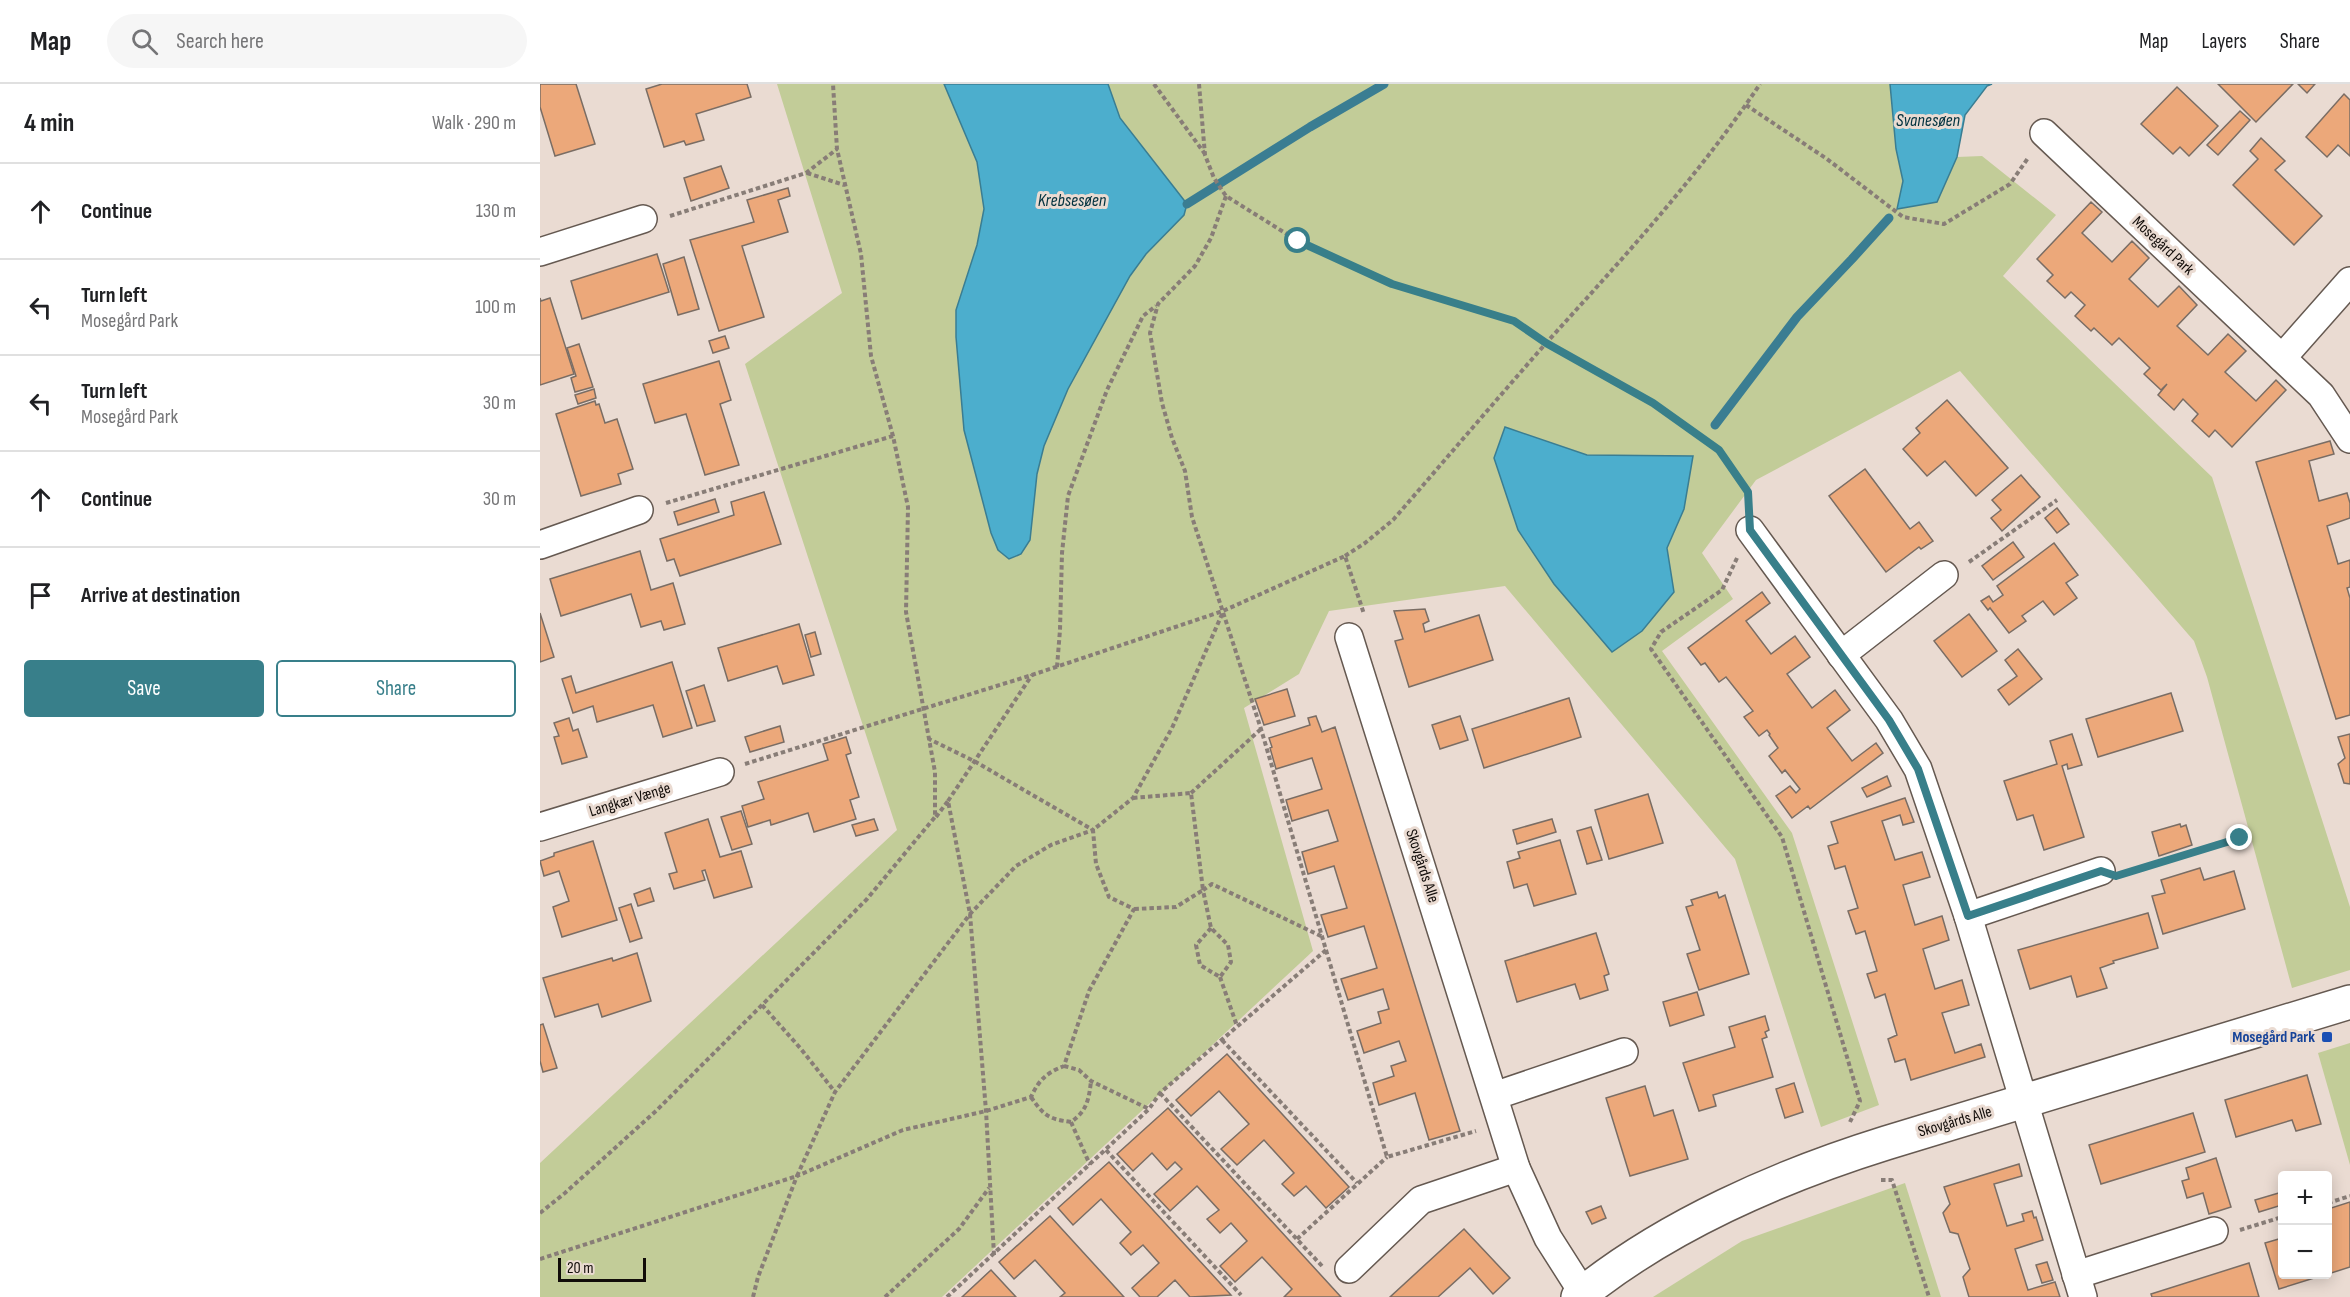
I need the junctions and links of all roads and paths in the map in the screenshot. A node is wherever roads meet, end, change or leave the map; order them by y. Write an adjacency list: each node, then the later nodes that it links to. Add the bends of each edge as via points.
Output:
1 (833, 84): 7 (path)
2 (1154, 84): 8 (path)
3 (1199, 84): 8 (path)
4 (1760, 84): 5 (path)
5 (1746, 105): 6 (path, via 1827,159 1902,217 1944,224 2010,184); 16 (path, via 1656,222)
6 (2044, 133): 17 (street, Mosegård Park)
7 (837, 149): 9 (path); 10 (path)
8 (1205, 154): 11 (path)
9 (806, 173): 10 (path); 12 (path, via 663,218)
10 (844, 184): 18 (path, via 861,255 871,356)
11 (1226, 196): 15 (path, via 1211,238 1195,266); 16 (path, via 1298,241 1392,284 1514,321)
12 (643, 219): 13 (street)
13 (540, 252)
14 (2350, 281): 17 (street)
15 (1158, 304): 26 (path, via 1150,333 1162,403 1185,471 1192,517); 29 (path, via 1143,316 1107,390 1068,496)
16 (1546, 343): 22 (path, via 1653,403 1719,450 1748,492); 24 (path, via 1393,520)
17 (2282, 358): 19 (street, Mosegård Park, via 2321,395)
18 (892, 436): 21 (path); 31 (path, via 908,507 906,612)
19 (2350, 439)
20 (2057, 500): 25 (path, via 1958,570)
21 (639, 510): 23 (street)
22 (1750, 530): 28 (street); 69 (path, via 1722,590 1661,632 1651,649 1782,837 1860,1101 1849,1123)
23 (540, 545)
24 (1345, 556): 26 (path); 27 (path, via 1364,615)
25 (1944, 575): 28 (street)
26 (1223, 611): 29 (path); 32 (path); 37 (path, via 1172,728)
27 (1349, 637): 61 (street, Skovgårds Alle)
28 (1841, 655): 47 (street, via 1889,720 1918,769)
29 (1057, 667): 30 (path)
30 (1032, 675): 31 (path); 34 (path)
31 (922, 708): 33 (path); 35 (path)
32 (1261, 729): 36 (path); 49 (path)
33 (928, 739): 34 (path); 39 (path, via 935,772)
34 (974, 761): 38 (path); 41 (path)
35 (720, 772): 40 (street, Langkær Vænge)
36 (1191, 793): 37 (path); 44 (path)
37 (1132, 798): 41 (path)
38 (948, 801): 39 (path); 46 (path)
39 (935, 817): 53 (path, via 867,899)
40 (540, 827)
41 (1093, 830): 45 (path, via 1096,864 1109,897); 46 (path, via 1051,845 1016,866)
42 (2240, 838): 43 (path, via 2116,876)
43 (2101, 871): 47 (street)
44 (1203, 890): 45 (path, via 1176,908); 48 (path); 49 (path, via 1212,884)
45 (1134, 909): 57 (path, via 1089,991)
46 (970, 914): 59 (path); 65 (path)
47 (1968, 916): 63 (street)
48 (1211, 928): 51 (path, via 1228,945 1231,962); 51 (path, via 1196,945 1200,965)
49 (1323, 937): 50 (path)
50 (1326, 950): 54 (path); 70 (path)
51 (1220, 977): 54 (path)
52 (2350, 1002): 63 (street, Skovgårds Alle)
53 (762, 1005): 59 (path); 78 (path, via 656,1111)
54 (1237, 1026): 55 (path)
55 (1222, 1040): 60 (path); 74 (path)
56 (1624, 1052): 61 (street)
57 (1064, 1066): 58 (path, via 1079,1070); 62 (path, via 1047,1072)
58 (1091, 1081): 64 (path); 66 (path, via 1089,1101 1082,1114)
59 (835, 1092): 73 (path)
60 (1160, 1093): 64 (path); 81 (path)
61 (1494, 1096): 67 (street, Skovgårds Alle)
62 (1031, 1097): 65 (path); 66 (path, via 1041,1112 1053,1120)
63 (2024, 1102): 69 (street, Skovgårds Alle); 85 (street)
64 (1149, 1109): 68 (path)
65 (986, 1111): 73 (path, via 903,1130); 75 (path)
66 (1071, 1122): 71 (path)
67 (1502, 1124): 70 (path); 72 (street, Skovgårds Alle)
68 (1106, 1150): 71 (path); 87 (path)
69 (1858, 1152): 86 (street, Skovgårds Alle, via 1749,1194 1710,1214); 91 (path, via 1866,1179 1892,1180)
70 (1387, 1157): 74 (path)
71 (1090, 1165): 82 (path)
72 (1516, 1168): 84 (street, via 1421,1200); 86 (street, Skovgårds Alle)
73 (797, 1176): 83 (path); 88 (path)
74 (1357, 1183): 81 (path)
75 (990, 1188): 82 (path); 89 (path, via 959,1229)
76 (2350, 1196): 77 (path)
77 (2332, 1202)
78 (540, 1213)
79 (2278, 1219): 80 (path, via 2233,1233)
80 (2214, 1231): 85 (street)
81 (1297, 1239): 84 (path)
82 (993, 1255): 90 (path)
83 (540, 1259)
84 (1338, 1270)
85 (2080, 1286)
86 (1580, 1295)
87 (1241, 1296)
88 (753, 1297)
89 (885, 1297)
90 (947, 1297)
91 (1929, 1297)

